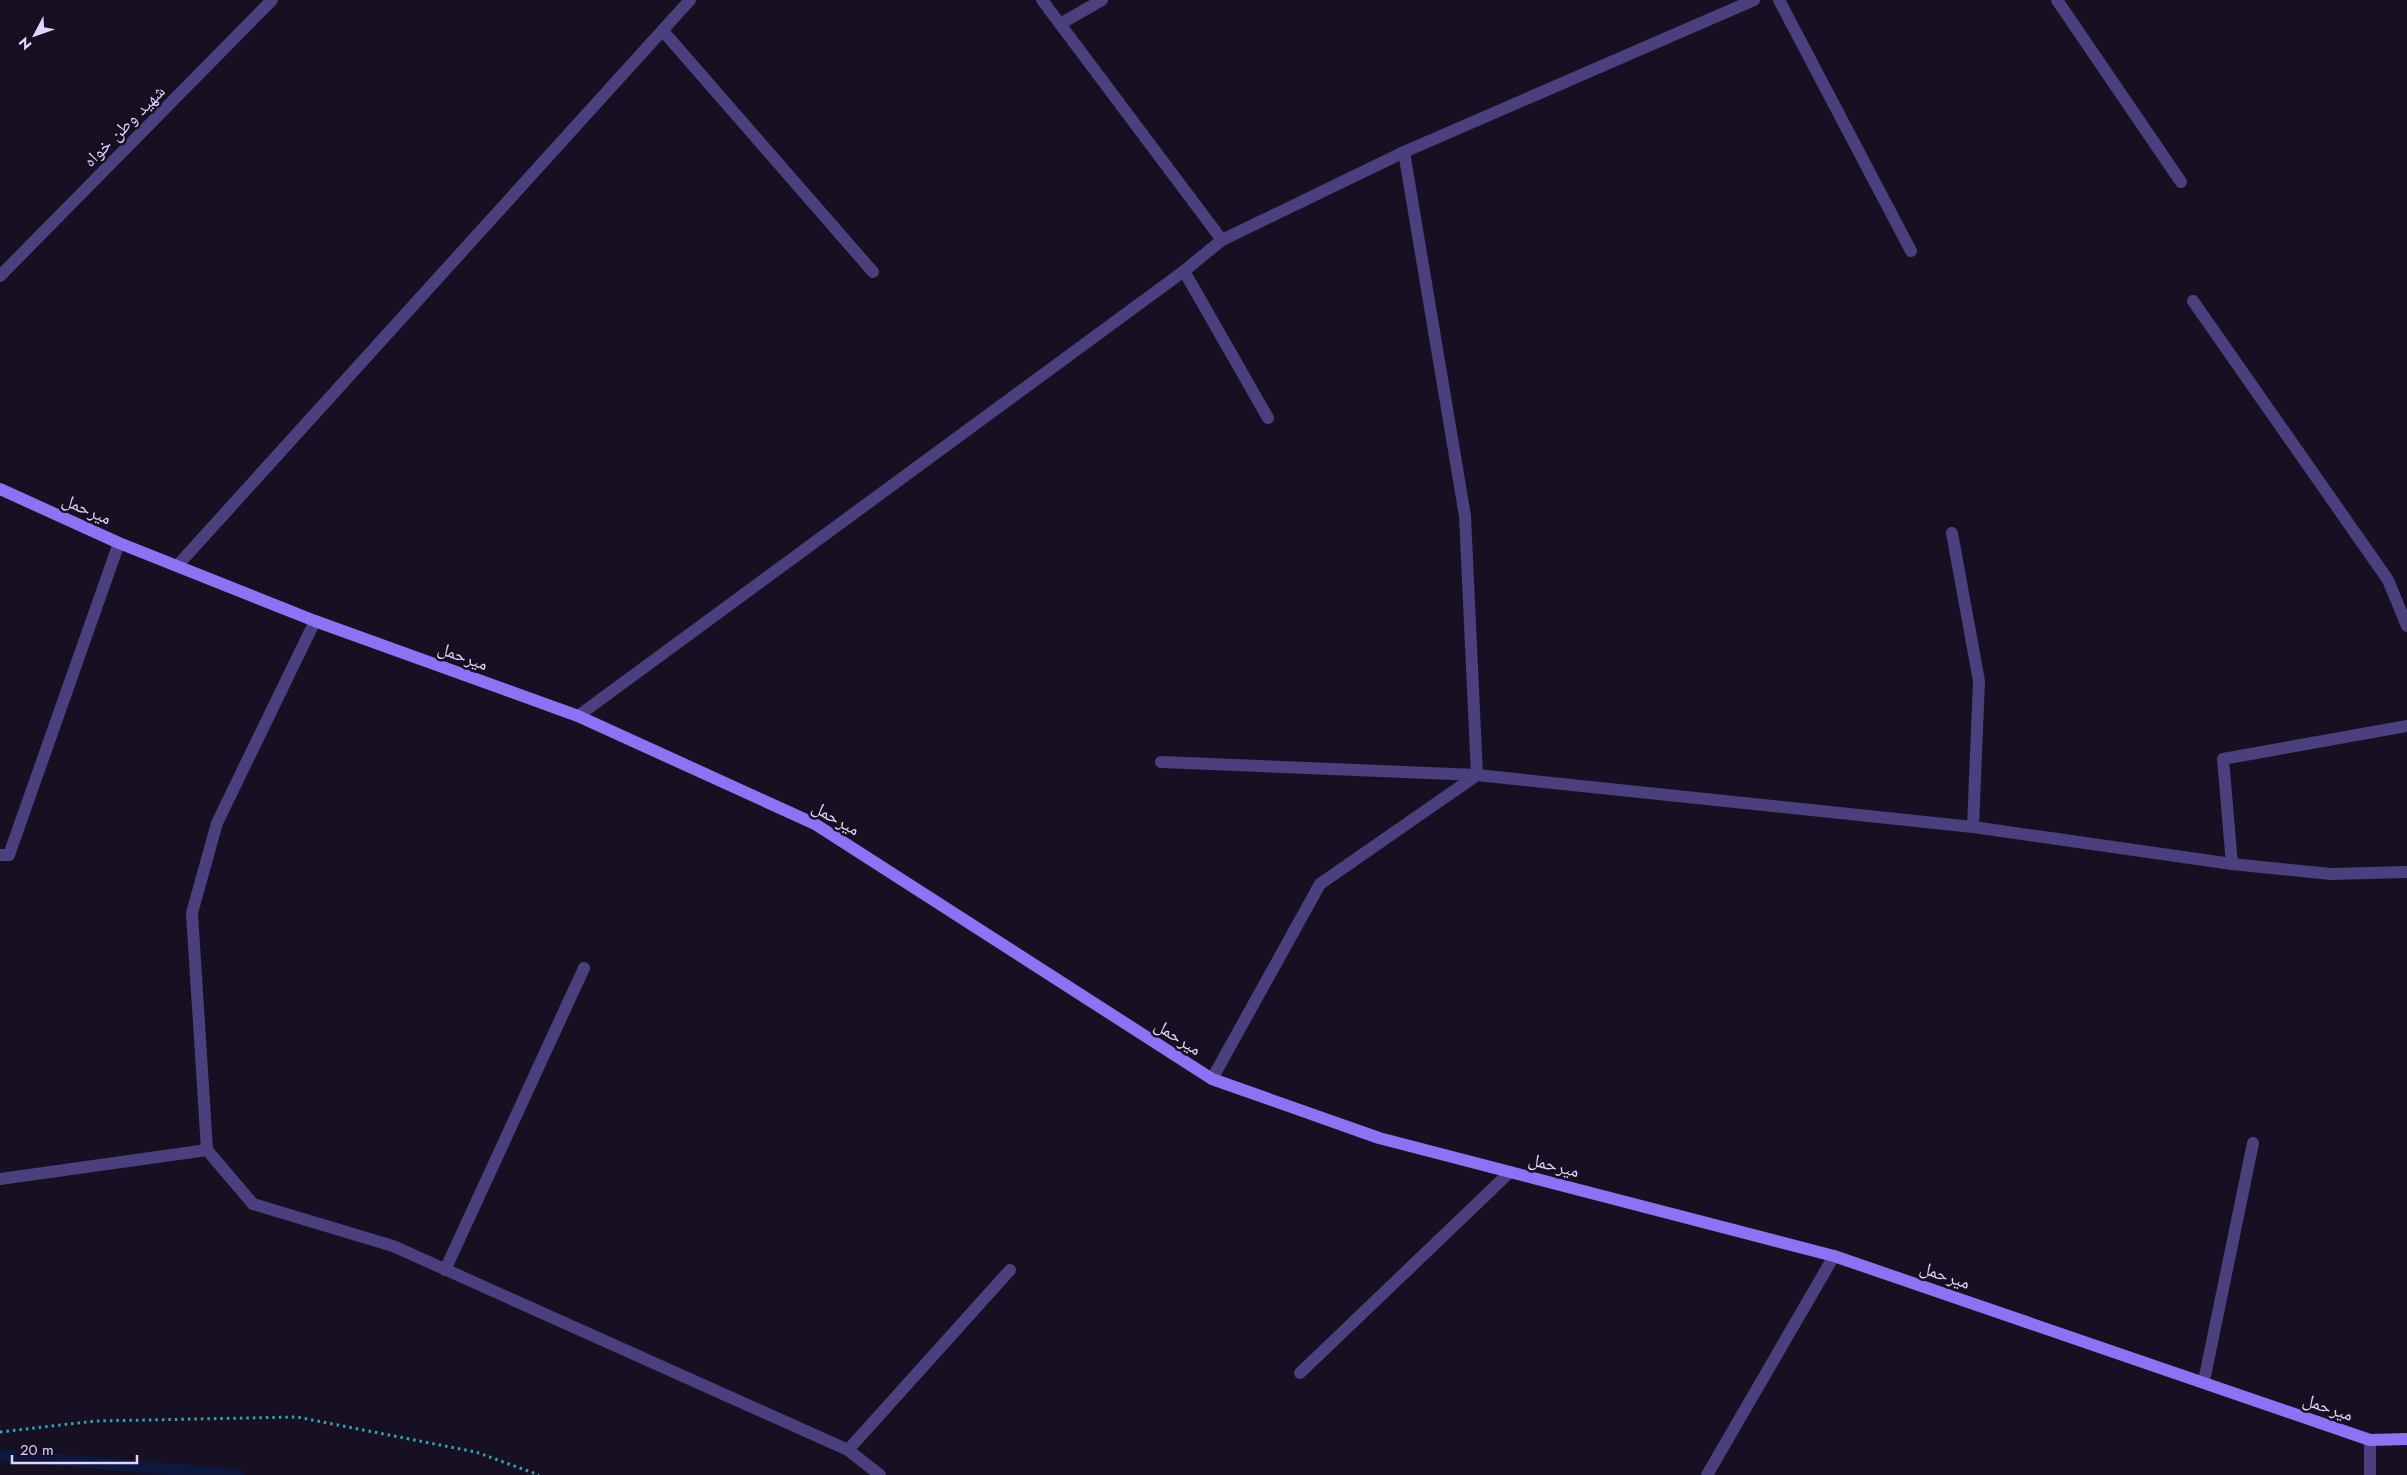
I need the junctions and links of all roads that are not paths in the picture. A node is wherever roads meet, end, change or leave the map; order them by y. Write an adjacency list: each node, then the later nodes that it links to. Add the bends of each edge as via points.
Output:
1 (272, 0): 16 (street, شهید وطن خواه)
2 (690, 0): 9 (street)
3 (1042, 0): 8 (street)
4 (1102, 0): 8 (street)
5 (1754, 0): 10 (street)
6 (1779, 0): 13 (street)
7 (2057, 0): 11 (street)
8 (1060, 24): 12 (street)
9 (663, 31): 15 (street); 22 (street)
10 (1404, 152): 12 (street); 28 (street, via 1465,516)
11 (2181, 182)
12 (1222, 240): 14 (street)
13 (1910, 251)
14 (1184, 271): 18 (street); 25 (street)
15 (873, 272)
16 (0, 276)
17 (2193, 300): 24 (street, via 2388,580)
18 (1268, 418)
19 (0, 489): 21 (street, میرحمل)
20 (1952, 533): 29 (street, via 1978,681)
21 (119, 542): 22 (street, میرحمل); 30 (street, via 9,855)
22 (177, 566): 23 (street, میرحمل)
23 (315, 620): 25 (street, میرحمل); 36 (street, via 217,824 192,913)
24 (2407, 626)
25 (578, 716): 34 (street, میرحمل, via 815,824)
26 (2407, 726): 31 (street, via 2223,758)
27 (1161, 762): 28 (street)
28 (1476, 775): 29 (street); 34 (street, via 1320,884)
29 (1972, 827): 31 (street)
30 (0, 855)
31 (2232, 864): 32 (street, via 2331,874)
32 (2407, 872)
33 (584, 968): 40 (street)
34 (1212, 1079): 37 (street, میرحمل, via 1379,1138)
35 (2253, 1143): 43 (street)
36 (207, 1150): 38 (street); 40 (street, via 253,1204 393,1246)
37 (1510, 1172): 39 (street, میرحمل); 42 (street)
38 (0, 1179)
39 (1834, 1256): 43 (street, میرحمل); 48 (street)
40 (445, 1270): 46 (street)
41 (1010, 1270): 46 (street)
42 (1300, 1373)
43 (2204, 1381): 45 (street, میرحمل)
44 (2407, 1438): 45 (street, میرحمل)
45 (2370, 1440): 49 (street)
46 (848, 1450): 47 (street)
47 (880, 1475)
48 (1707, 1475)
49 (2370, 1475)

